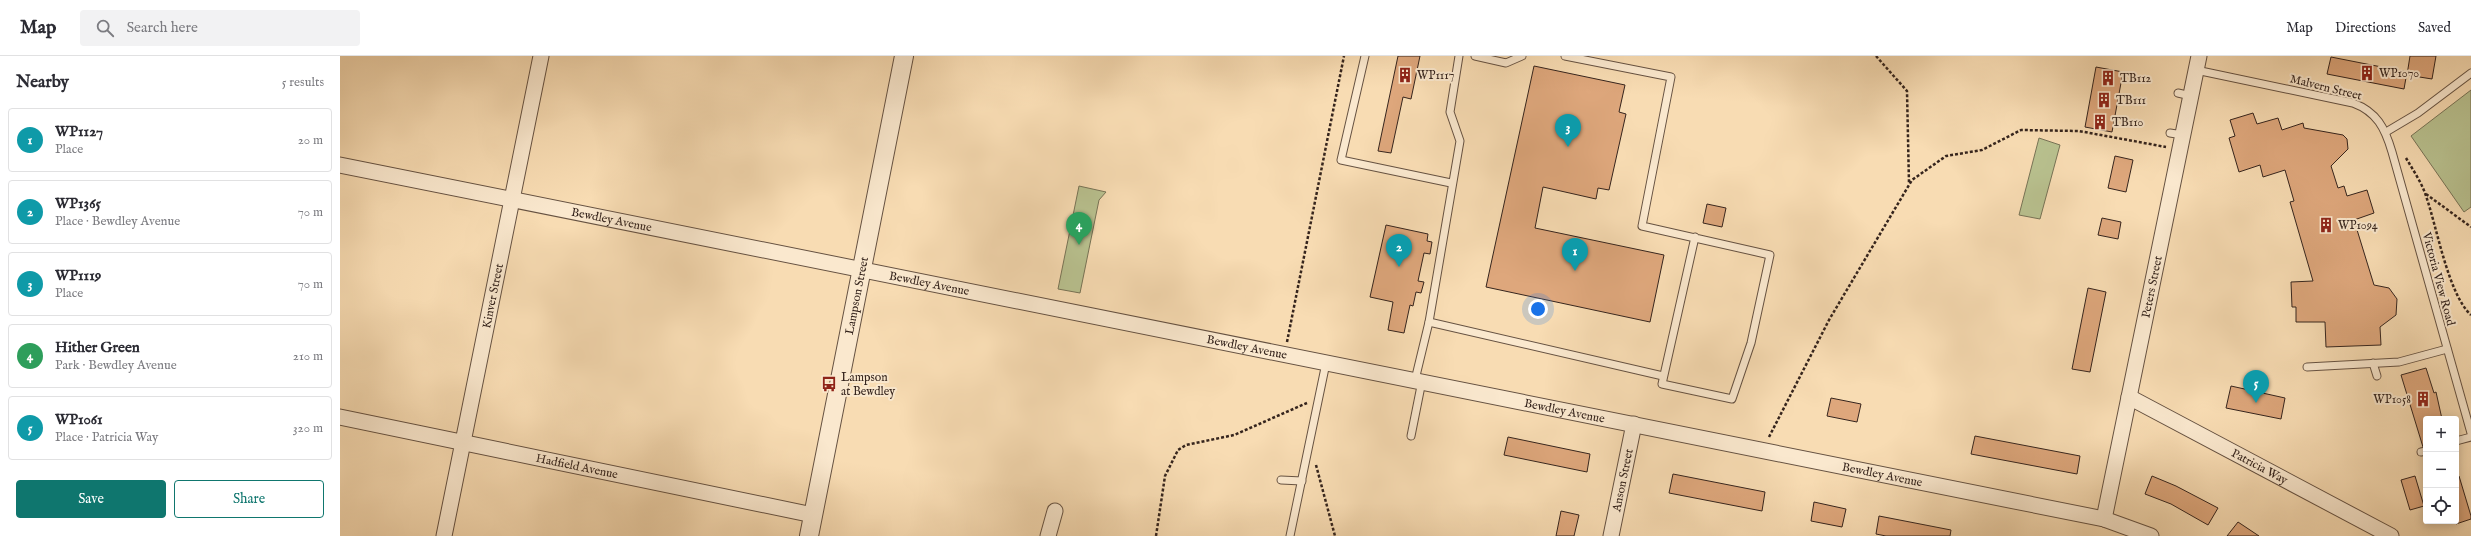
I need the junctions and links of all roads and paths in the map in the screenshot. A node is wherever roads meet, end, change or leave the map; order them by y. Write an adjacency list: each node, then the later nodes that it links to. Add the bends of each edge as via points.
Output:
1 (541, 56): 17 (street, Kinver Street)
2 (904, 56): 20 (street, Lampson Street)
3 (1344, 56): 24 (path)
4 (1365, 56): 15 (lane, via 1341,160)
5 (1458, 56): 15 (lane, via 1450,112 1460,141)
6 (1475, 56): 7 (lane, via 1506,63)
7 (1522, 56)
8 (1565, 56): 19 (lane, via 1671,77 1642,226)
9 (1876, 56): 16 (path, via 1907,91)
10 (2198, 63): 12 (lane, Malvern Street, via 2353,103 2374,114); 13 (street, Peters Street, via 2184,95)
11 (2471, 73): 12 (lane, via 2418,113)
12 (2386, 132): 23 (lane, Victoria View Road)
13 (2178, 139): 16 (path, via 2079,131 2021,130 1982,150 1946,156 1912,180); 31 (street, Peters Street)
14 (340, 165): 17 (street, Bewdley Avenue)
15 (1451, 183): 22 (lane)
16 (1910, 185): 41 (path, via 1829,320)
17 (512, 199): 20 (street, Bewdley Avenue); 40 (street, Kinver Street)
18 (2471, 227): 21 (path, via 2426,194 2452,282 2462,304)
19 (1695, 238): 28 (lane); 28 (lane, via 1770,255 1751,343 1732,399 1662,384)
20 (861, 270): 24 (street, Bewdley Avenue); 45 (street, Lampson Street)
21 (2471, 315)
22 (1429, 322): 28 (lane); 30 (lane)
23 (2447, 348): 26 (lane, via 2399,362); 35 (lane, Victoria View Road)
24 (1284, 355): 25 (street, Bewdley Avenue)
25 (1326, 363): 30 (street, Bewdley Avenue); 32 (lane)
26 (2373, 363): 27 (lane); 29 (lane)
27 (2307, 367)
28 (1663, 376)
29 (2377, 376)
30 (1419, 381): 34 (street, Bewdley Avenue); 36 (lane)
31 (2129, 397): 46 (street, Peters Street); 55 (street, Patricia Way)
32 (1319, 398): 39 (lane); 50 (path, via 1234,435 1186,445 1178,450 1166,476)
33 (340, 417): 40 (street, Hadfield Avenue)
34 (1634, 424): 41 (street, Bewdley Avenue); 53 (street, Anson Street)
35 (2471, 433)
36 (1411, 436)
37 (2471, 437): 38 (lane)
38 (2459, 440)
39 (1310, 442): 43 (lane); 52 (path)
40 (463, 443): 45 (street, Hadfield Avenue); 47 (street, Kinver Street)
41 (1762, 450): 46 (street, Bewdley Avenue)
42 (1281, 480): 43 (lane)
43 (1302, 481): 51 (lane)
44 (1055, 511): 49 (street)
45 (813, 515): 48 (street, Lampson Street)
46 (2104, 518): 54 (street, Bewdley Avenue)
47 (444, 536)
48 (809, 536)
49 (1048, 536)
50 (1156, 536)
51 (1290, 536)
52 (1335, 536)
53 (1611, 536)
54 (2152, 536)
55 (2391, 536)

